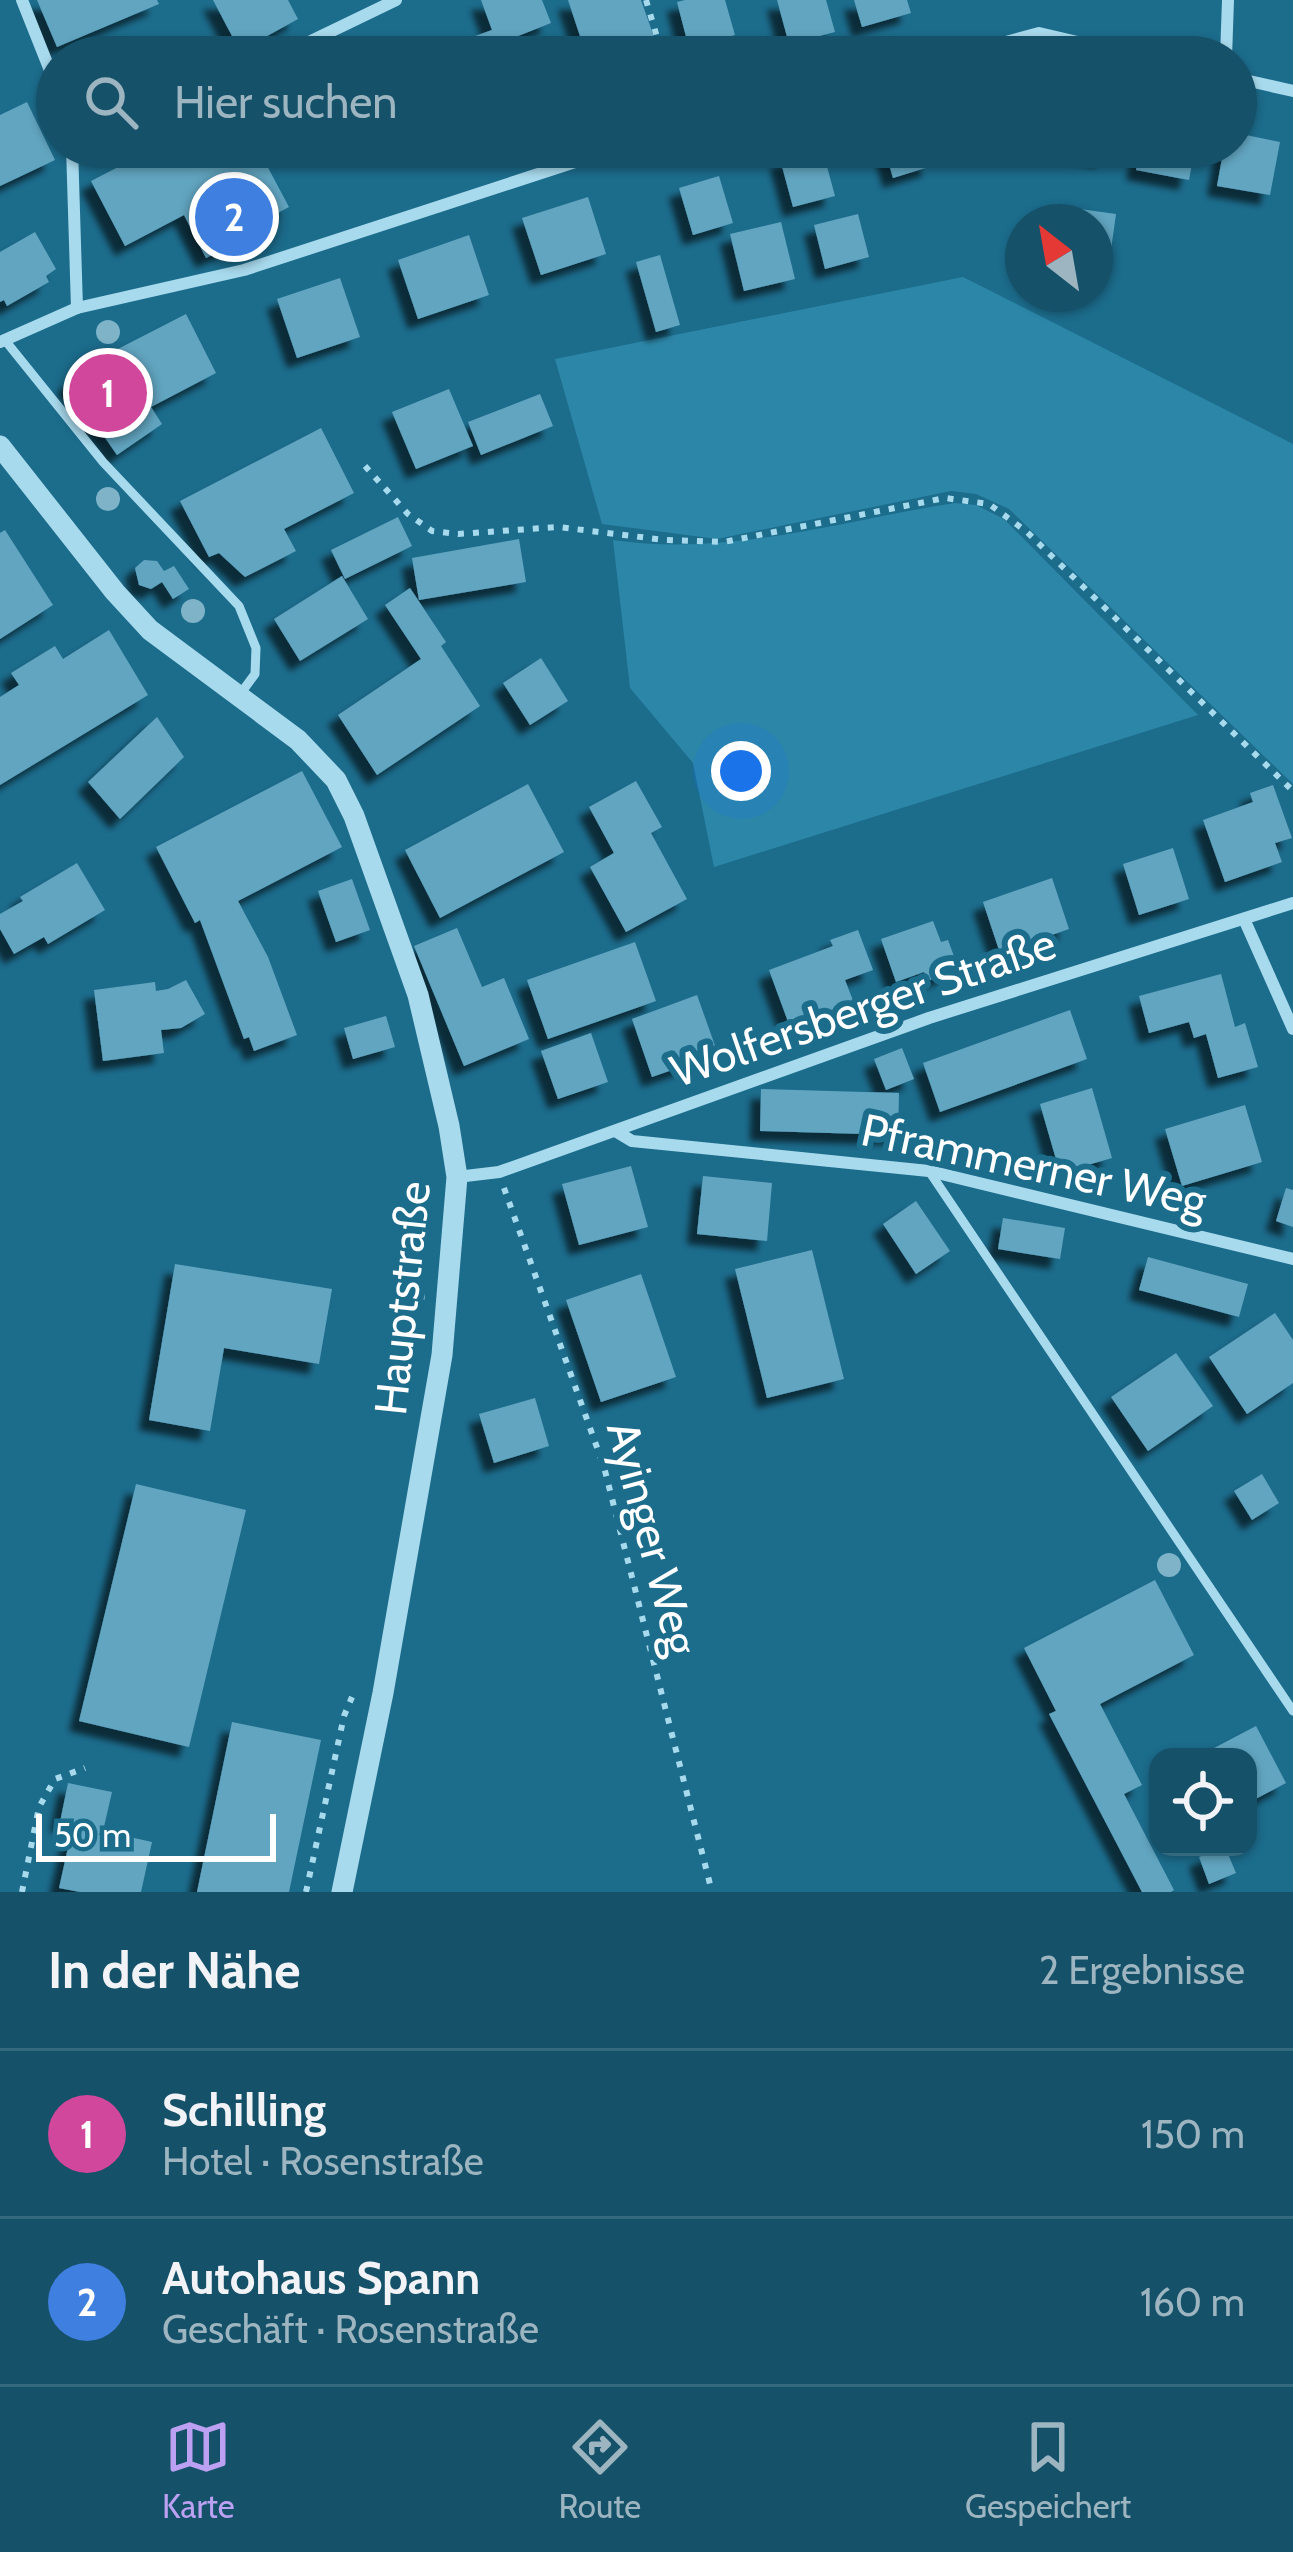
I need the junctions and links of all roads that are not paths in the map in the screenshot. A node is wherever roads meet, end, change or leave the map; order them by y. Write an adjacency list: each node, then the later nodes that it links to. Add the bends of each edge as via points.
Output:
1 (22, 0): 4 (street)
2 (395, 0): 5 (street)
3 (1228, 0): 6 (street)
4 (36, 36)
5 (321, 36)
6 (1227, 36)
7 (1257, 83): 8 (street)
8 (1293, 91)
9 (73, 168): 11 (street)
10 (557, 168): 11 (street, via 244,270)
11 (77, 308): 12 (street)
12 (2, 341): 14 (lane, via 239,606 256,648 255,674)
13 (0, 446): 14 (street, Hauptstraße, via 150,630)
14 (238, 698): 20 (street, Hauptstraße, via 317,758 354,816 418,995)
15 (1293, 903): 16 (street, Wolfersberger Straße)
16 (1244, 919): 17 (street); 18 (street, Wolfersberger Straße, via 929,1018)
17 (1293, 1029)
18 (617, 1132): 19 (street, Pframmerner Weg, via 632,1141); 20 (street, Wolfersberger Straße, via 499,1172)
19 (928, 1171): 21 (street, Pframmerner Weg); 22 (lane)
20 (457, 1177): 23 (street, Hauptstraße, via 442,1355)
21 (1293, 1259)
22 (1293, 1711)
23 (342, 1892)

